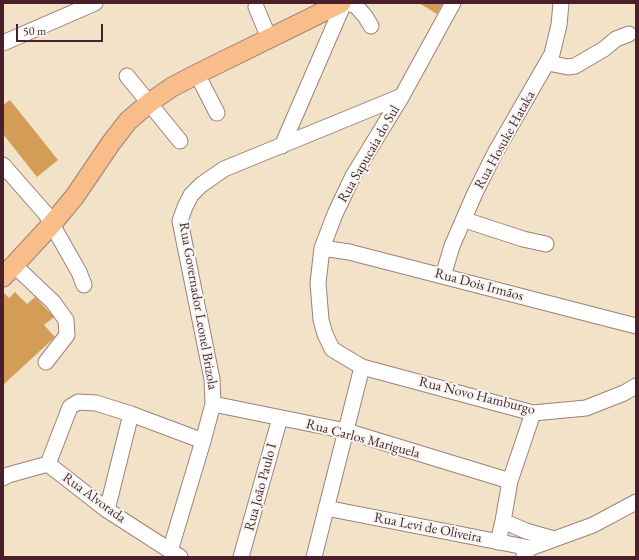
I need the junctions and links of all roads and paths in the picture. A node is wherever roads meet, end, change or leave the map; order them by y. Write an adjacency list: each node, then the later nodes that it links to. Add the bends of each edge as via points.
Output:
1 (95, 3): 10 (street)
2 (343, 3): 9 (main road); 18 (street)
3 (347, 3): 7 (street, via 356,6)
4 (453, 3): 14 (street, Rua Sapucaia do Sul)
5 (561, 3): 11 (street, Rua Hosuke Hataka, via 556,38)
6 (256, 8): 9 (street)
7 (372, 26)
8 (629, 34): 11 (street, via 616,39 575,66)
9 (269, 38): 12 (main road)
10 (3, 43)
11 (548, 63): 20 (street, Rua Hosuke Hataka, via 495,153)
12 (197, 74): 15 (main road); 16 (street)
13 (127, 76): 15 (street)
14 (402, 96): 18 (street, Rua Governador Leonel Brizola); 23 (street, Rua Sapucaia do Sul, via 353,176)
15 (149, 103): 17 (street); 21 (main road, via 128,121)
16 (217, 113)
17 (180, 141)
18 (282, 146): 31 (street, Rua Governador Leonel Brizola, via 224,169 201,185 191,195 180,221 212,379)
19 (3, 165): 21 (street)
20 (465, 220): 22 (street); 25 (street, Rua Hosuke Hataka, via 452,246)
21 (52, 224): 24 (main road); 26 (street)
22 (546, 244)
23 (322, 248): 25 (street, Rua Dois Irmãos, via 349,252); 29 (street, Rua Sapucaia do Sul, via 318,283 324,334 332,349)
24 (9, 271): 28 (street, via 53,302 66,320 67,335)
25 (443, 276): 27 (street, Rua Dois Irmãos)
26 (84, 284)
27 (636, 326)
28 (46, 362)
29 (362, 367): 32 (street, Rua Novo Hamburgo); 35 (street)
30 (636, 386): 32 (street, Rua Novo Hamburgo, via 586,408)
31 (213, 404): 34 (street, Rua Carlos Mariguela); 36 (street, Rua Governador Leonel Brizola)
32 (534, 413): 39 (street)
33 (131, 414): 36 (street); 37 (street, via 96,403 78,402 70,407); 42 (street)
34 (280, 418): 35 (street, Rua Carlos Mariguela); 48 (street, Rua João Paulo I)
35 (346, 431): 39 (street, Rua Carlos Mariguela); 41 (street)
36 (204, 441): 47 (street, Rua Governador Leonel Brizola)
37 (48, 464): 38 (street, Rua Alvorada); 42 (street, Rua Alvorada)
38 (3, 478)
39 (510, 481): 43 (street)
40 (636, 502): 44 (street, via 593,525)
41 (326, 508): 45 (street, Rua Levi de Oliveira); 49 (street)
42 (107, 510): 47 (street, Rua Alvorada)
43 (503, 521): 44 (street, via 526,532); 45 (street)
44 (554, 539): 46 (street)
45 (498, 542): 46 (street, Rua Levi de Oliveira)
46 (526, 553)
47 (175, 554)
48 (242, 557)
49 (314, 557)

